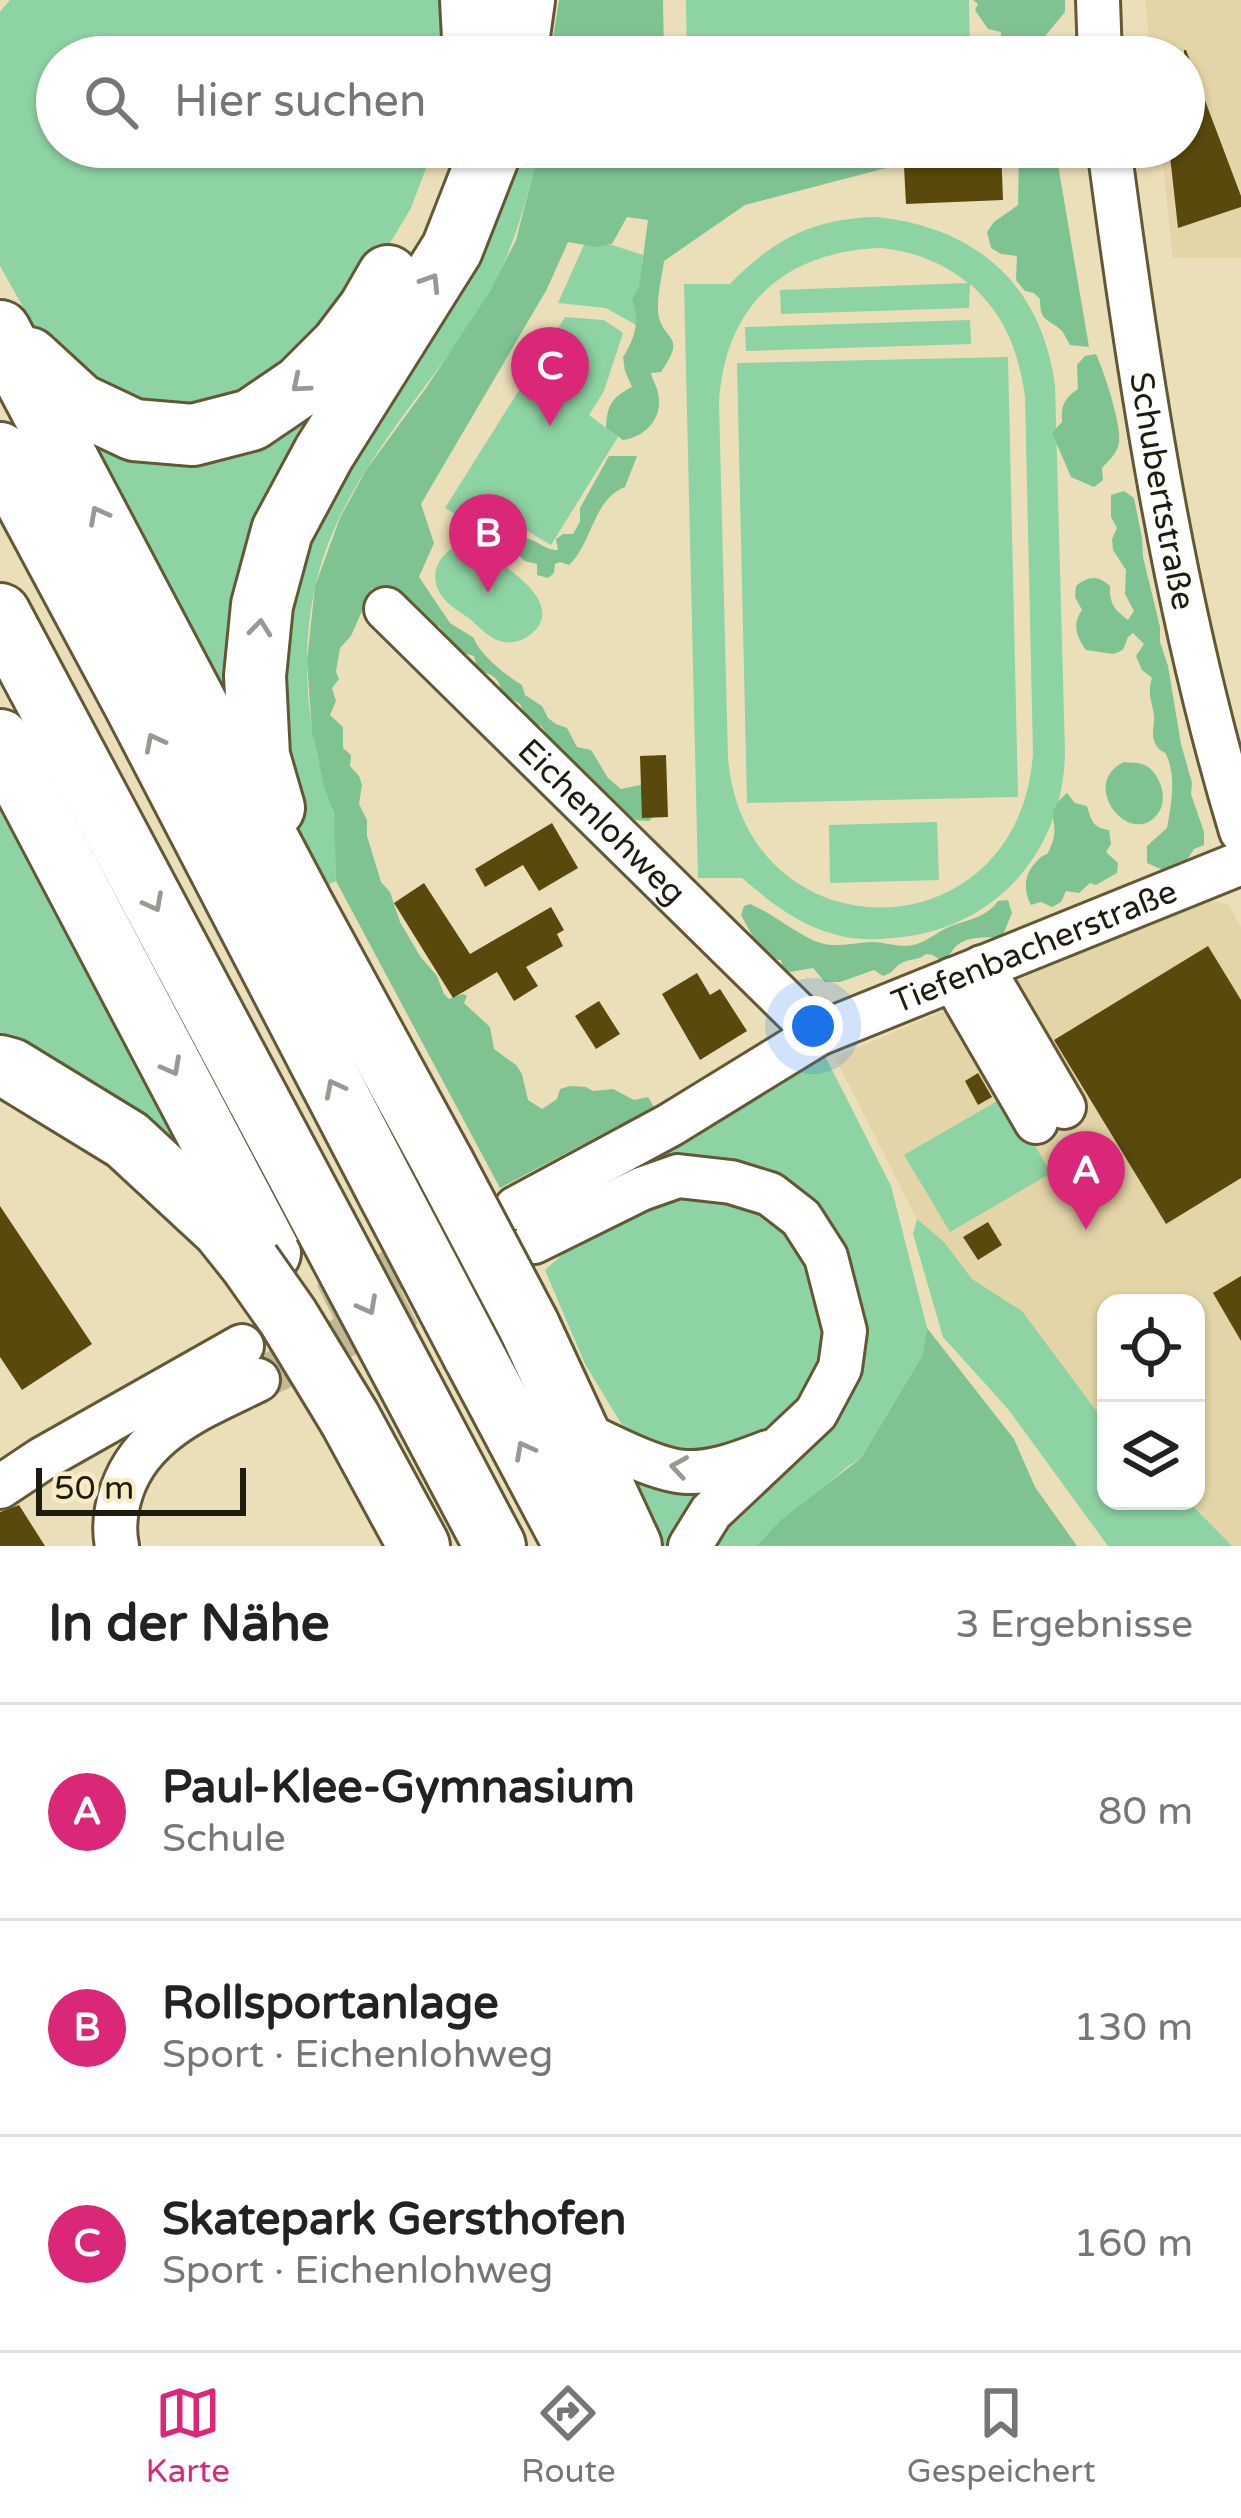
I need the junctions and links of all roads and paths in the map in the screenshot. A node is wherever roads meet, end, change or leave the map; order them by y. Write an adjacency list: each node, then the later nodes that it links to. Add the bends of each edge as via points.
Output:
1 (472, 0): 4 (highway)
2 (524, 0): 5 (highway)
3 (1098, 0): 6 (street)
4 (473, 36)
5 (520, 36)
6 (1099, 36)
7 (444, 168): 10 (highway, one-way to 10, via 341,346 251,420 193,435 134,430 79,404)
8 (485, 168): 17 (highway, one-way to 8, via 259,756 262,605 282,531 452,249)
9 (1112, 168): 15 (street, Schubertstraße, via 1198,674)
10 (0, 326): 17 (highway, one-way to 10)
11 (0, 454): 31 (highway, one-way to 11, bridge)
12 (386, 609): 19 (street, Eichenlohweg)
13 (0, 614): 30 (highway, one-way to 30, bridge)
14 (0, 740): 22 (highway, one-way to 22)
15 (1241, 831)
16 (1241, 863): 18 (street, Tiefenbacherstraße)
17 (303, 906): 24 (highway, bridge)
18 (968, 973): 19 (street, Tiefenbacherstraße); 21 (street)
19 (818, 1034): 25 (street, Tiefenbacherstraße, via 525,1225 678,1176 770,1194 801,1218 826,1257 845,1331 840,1368 816,1413)
20 (0, 1066): 22 (highway, via 127,1140)
21 (1050, 1114)
22 (260, 1258): 29 (highway, bridge)
23 (93, 1430): 26 (street); 26 (street, via 250,1363 165,1430); 27 (street)
24 (579, 1431): 25 (street, one-way to 24, via 682,1472); 32 (highway)
25 (781, 1448): 33 (street, via 711,1512)
26 (127, 1476): 28 (street)
27 (0, 1486)
28 (117, 1546)
29 (418, 1546)
30 (495, 1546)
31 (575, 1546)
32 (631, 1546)
33 (690, 1546)

